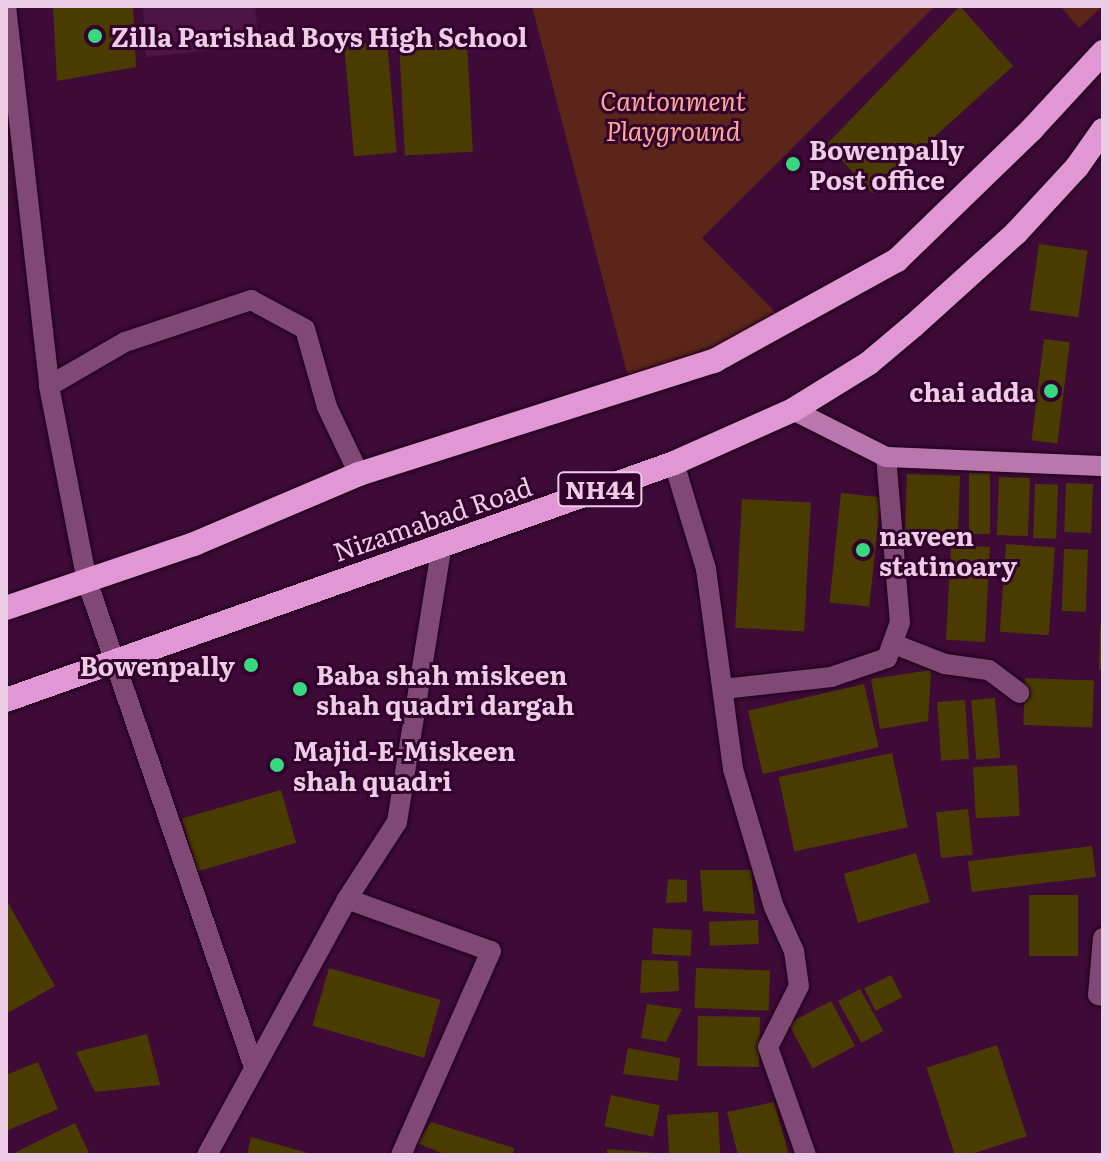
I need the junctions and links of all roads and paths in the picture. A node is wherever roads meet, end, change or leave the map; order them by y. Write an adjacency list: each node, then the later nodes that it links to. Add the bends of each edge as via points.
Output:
1 (6, 6): 4 (street)
2 (1103, 52): 9 (highway, via 897,260 844,293 714,361)
3 (1103, 130): 5 (highway, Nizamabad Road / NH44, via 1016,233 936,306 869,363)
4 (49, 386): 9 (street, via 125,342 251,300 305,329 327,407); 11 (street)
5 (793, 410): 6 (main road); 7 (highway, Nizamabad Road / NH44)
6 (886, 457): 8 (main road); 13 (street, via 900,623)
7 (674, 463): 10 (highway, Nizamabad Road / NH44); 15 (street, via 706,569)
8 (1103, 466)
9 (359, 474): 11 (highway, via 194,544)
10 (442, 544): 14 (highway, Nizamabad Road / NH44); 18 (street, via 397,822)
11 (87, 581): 12 (highway); 14 (street)
12 (6, 608)
13 (894, 644): 15 (street, via 875,666 831,677); 16 (street, via 945,664 989,670)
14 (117, 662): 17 (highway, Nizamabad Road / NH44); 21 (street)
15 (723, 689): 24 (street, via 733,769 774,907 794,951 799,986 768,1047)
16 (1019, 693)
17 (6, 700)
18 (347, 899): 21 (street); 23 (street, via 491,951)
19 (1103, 938): 20 (street, via 1098,995)
20 (1103, 996)
21 (254, 1067): 22 (street)
22 (207, 1155)
23 (401, 1155)
24 (806, 1155)

